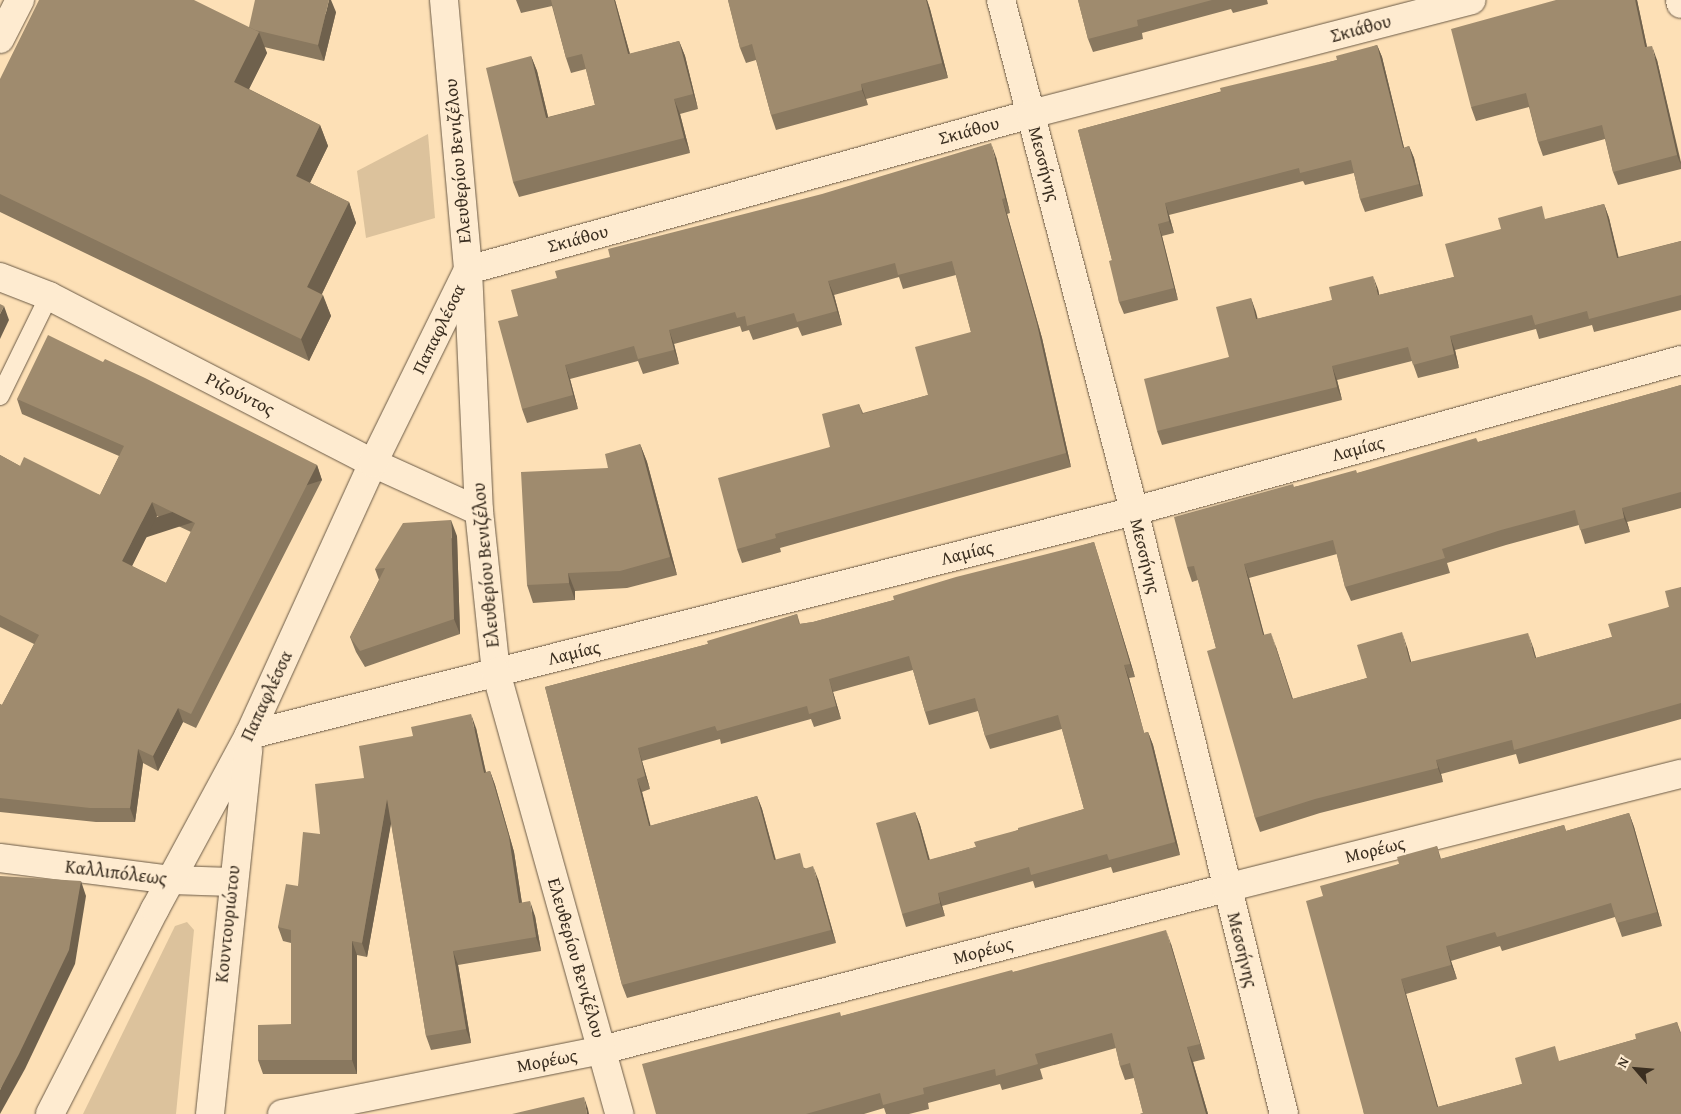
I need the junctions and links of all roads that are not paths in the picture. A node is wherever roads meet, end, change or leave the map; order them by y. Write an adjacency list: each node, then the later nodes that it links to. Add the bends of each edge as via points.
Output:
1 (20, 0): 7 (street)
2 (444, 0): 9 (street, Ελευθερίου Βενιζέλου)
3 (1001, 0): 8 (street, Μεσσήνης)
4 (1472, 0): 8 (street, Σκιάθου)
5 (1680, 0): 6 (street)
6 (1681, 4)
7 (0, 39)
8 (1031, 114): 9 (street, Σκιάθου); 16 (street, Μεσσήνης)
9 (468, 270): 14 (street, Παπαφλέσσα); 15 (street, Ελευθερίου Βενιζέλου)
10 (0, 277): 11 (street, Ριζούντος)
11 (49, 296): 13 (lane); 14 (street, Ριζούντος)
12 (1681, 360): 16 (street, Λαμίας)
13 (0, 396)
14 (373, 463): 15 (street, Ριζούντος); 18 (street, Παπαφλέσσα)
15 (479, 511): 17 (street, Ελευθερίου Βενιζέλου)
16 (1134, 511): 17 (street, Λαμίας); 23 (street, Μεσσήνης)
17 (496, 672): 18 (street, Λαμίας); 24 (street, Ελευθερίου Βενιζέλου)
18 (249, 735): 21 (street, Παπαφλέσσα); 22 (street, Κουντουριώτου)
19 (1681, 774): 23 (street, Μορέως)
20 (0, 858): 21 (street, Καλλιπόλεως)
21 (171, 880): 22 (street, Καλλιπόλεως); 25 (street, Παπαφλέσσα)
22 (232, 882): 26 (street, Κουντουριώτου)
23 (1226, 888): 24 (street, Μορέως); 29 (street, Μεσσήνης)
24 (602, 1050): 27 (street, Μορέως); 28 (street, Ελευθερίου Βενιζέλου)
25 (50, 1114)
26 (210, 1114)
27 (282, 1114)
28 (619, 1114)
29 (1284, 1114)

